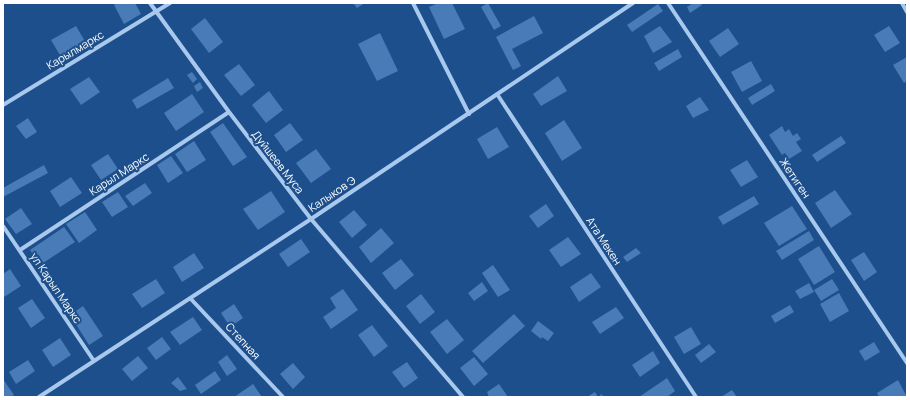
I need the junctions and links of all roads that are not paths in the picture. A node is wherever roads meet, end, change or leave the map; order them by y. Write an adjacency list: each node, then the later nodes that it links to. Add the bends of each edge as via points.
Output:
1 (150, 3): 7 (street, Дуйшеев Муса)
2 (170, 3): 7 (street, Карылмаркс)
3 (413, 3): 12 (street)
4 (633, 3): 9 (street, Калыков Э)
5 (668, 3): 18 (street, Жетиген)
6 (902, 3): 8 (street)
7 (156, 11): 10 (street, Карылмаркс); 11 (street, Дуйшеев Муса)
8 (907, 12)
9 (497, 94): 12 (street, Калыков Э); 22 (street, Ата Мекен)
10 (3, 105)
11 (229, 112): 13 (street, Дуйшеев Муса); 15 (street, Карыл Маркс)
12 (469, 114): 13 (street, Калыков Э)
13 (311, 219): 16 (street, Калыков Э); 21 (street, Дуйшеев Муса)
14 (3, 226): 15 (street, ул Карыл Маркс)
15 (20, 250): 17 (street, ул Карыл Маркс)
16 (190, 298): 17 (street, Калыков Э); 20 (street, Степная)
17 (94, 361): 19 (street, Калыков Э)
18 (907, 363)
19 (39, 397)
20 (283, 397)
21 (463, 397)
22 (696, 397)

